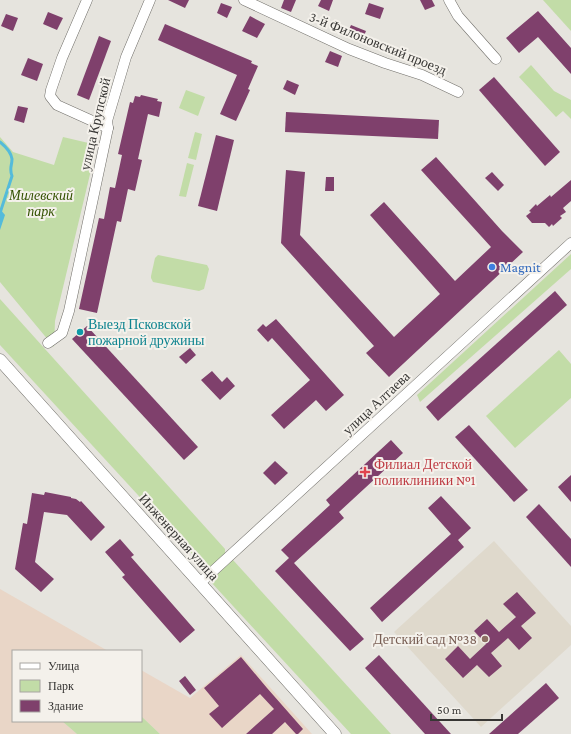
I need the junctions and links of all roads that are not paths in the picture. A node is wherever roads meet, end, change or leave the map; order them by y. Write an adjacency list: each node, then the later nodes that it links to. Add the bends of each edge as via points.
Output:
1 (87, 0): 7 (street, via 62,58 50,96 57,105)
2 (150, 0): 7 (street, улица Крупской, via 126,57 107,121)
3 (244, 0): 6 (street, 3-й Филоновский проезд, via 349,50 422,75)
4 (448, 0): 5 (street, via 458,16)
5 (496, 59)
6 (458, 92)
7 (108, 128): 9 (street, улица Крупской, via 69,311 62,333)
8 (571, 243): 11 (street, улица Алтаева)
9 (48, 343)
10 (0, 360): 11 (main road, Инженерная улица)
11 (200, 583): 12 (main road, Инженерная улица)
12 (335, 734)

